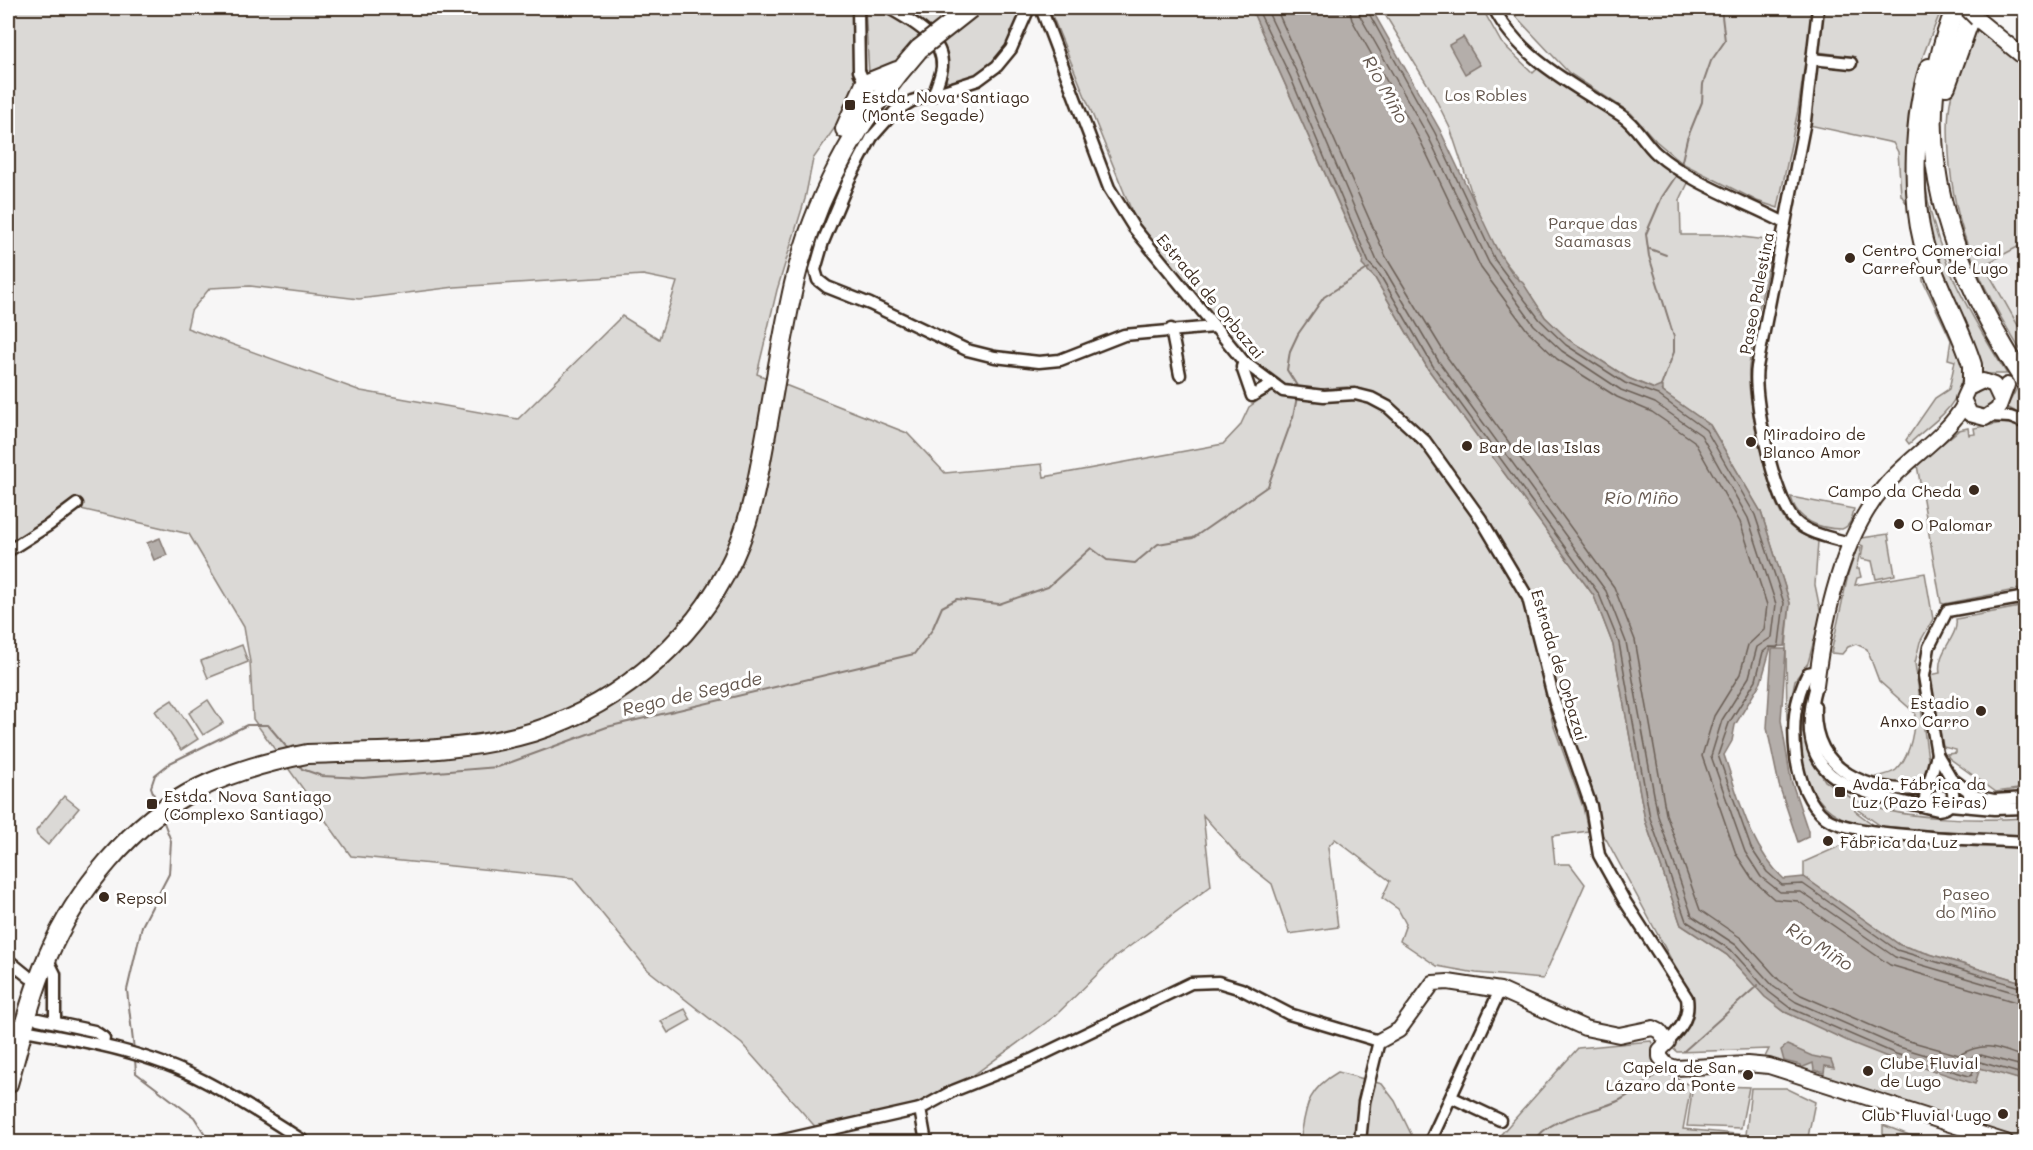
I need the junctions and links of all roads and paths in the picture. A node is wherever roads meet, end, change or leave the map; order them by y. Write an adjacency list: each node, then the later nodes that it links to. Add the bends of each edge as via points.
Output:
1 (858, 8): 16 (street, via 859,71)
2 (889, 8): 17 (street, via 920,27 940,49 942,68)
3 (971, 8): 15 (highway, bridge, via 919,48)
4 (1029, 8): 17 (street, via 1011,49 998,66 978,80)
5 (1041, 8): 23 (street, Estrada de Orbazai, via 1109,188 1134,228)
6 (1818, 8): 12 (street, Paseo Palestina)
7 (1956, 8): 11 (highway)
8 (1966, 8): 10 (street, bridge)
9 (1492, 12): 21 (street, via 1541,62 1625,117 1655,152 1694,178)
10 (1975, 13): 13 (street); 18 (highway, via 1944,92)
11 (1948, 25): 18 (highway, via 1933,109); 28 (highway, via 1937,44 1922,94 1916,204 1923,242 1972,365)
12 (1812, 59): 14 (street); 21 (street, Paseo Palestina)
13 (2025, 59)
14 (1851, 63)
15 (900, 69): 16 (highway); 19 (highway)
16 (865, 84): 20 (highway, via 828,160)
17 (934, 94): 19 (street, via 912,101)
18 (1935, 132): 27 (highway, via 1934,160 1950,235)
19 (864, 133): 20 (highway); 22 (street, via 849,180)
20 (822, 197): 22 (highway)
21 (1785, 223): 36 (street, Paseo Palestina, via 1756,376 1759,414 1790,515 1810,531)
22 (816, 239): 24 (street, via 815,270 818,280 827,287 967,350 1039,362 1060,360 1124,335); 49 (highway, via 794,283 754,499 740,543 701,614 645,672 574,716 532,732 483,743 307,754 198,788 136,832 107,862 63,924)
23 (1214, 327): 24 (street); 25 (street, Estrada de Orbazai)
24 (1171, 329): 26 (street)
25 (1244, 362): 29 (street, Estrada de Orbazai); 29 (street, via 1242,367 1252,396)
26 (1180, 375)
27 (2013, 380): 28 (street); 31 (street, via 1998,410)
28 (1972, 384): 30 (street, via 1965,393)
29 (1271, 385): 56 (street, Estrada de Orbazai, via 1283,391 1324,396 1355,394 1388,407 1425,441 1481,519 1528,598 1554,700 1590,806 1599,855 1687,998 1689,1007 1683,1026)
30 (1964, 405): 32 (street); 34 (street)
31 (1990, 416): 32 (street); 33 (street)
32 (1975, 417): 34 (street)
33 (2025, 423)
34 (1949, 425): 36 (street, via 1883,487)
35 (77, 504): 37 (street)
36 (1850, 543): 39 (street, via 1843,559)
37 (8, 551)
38 (2025, 597): 40 (street, via 1947,611 1924,665)
39 (1817, 678): 41 (street, via 1818,738 1837,765 1863,782 1887,790); 46 (street, via 1808,719 1809,736 1826,769 1861,792 1895,802); 48 (street, via 1808,673 1799,690 1794,738 1803,783 1813,805 1827,819 1855,829)
40 (1936, 754): 41 (street); 43 (street, via 1951,778)
41 (1927, 788): 42 (street, via 1940,781); 46 (street, via 1925,798)
42 (1953, 791): 43 (street); 45 (street)
43 (1975, 796): 44 (street, via 1994,800)
44 (2025, 798)
45 (1950, 805): 46 (street, via 1943,810); 47 (street)
46 (1930, 806)
47 (2025, 808)
48 (2025, 842)
49 (47, 958): 51 (highway); 53 (street, via 55,974)
50 (8, 960): 51 (street)
51 (39, 981): 54 (highway)
52 (1500, 990): 55 (street, via 1433,983 1399,1030); 56 (street, via 1585,1028 1619,1035 1653,1028); 59 (street)
53 (55, 1021): 54 (street); 57 (street, via 94,1032 104,1038)
54 (18, 1031): 57 (street); 58 (highway)
55 (1379, 1041): 60 (street, via 1289,1014 1241,989 1218,982 1191,983); 65 (street, via 1364,1102)
56 (1668, 1042): 67 (street, via 1660,1050 1660,1057 1673,1067 1769,1066)
57 (103, 1045): 62 (street, via 202,1080)
58 (8, 1084)
59 (1451, 1097): 61 (street); 66 (street)
60 (920, 1109): 63 (street); 64 (street)
61 (1500, 1120)
62 (305, 1143)
63 (775, 1143)
64 (926, 1143)
65 (1360, 1143)
66 (1430, 1143)
67 (2006, 1143)

